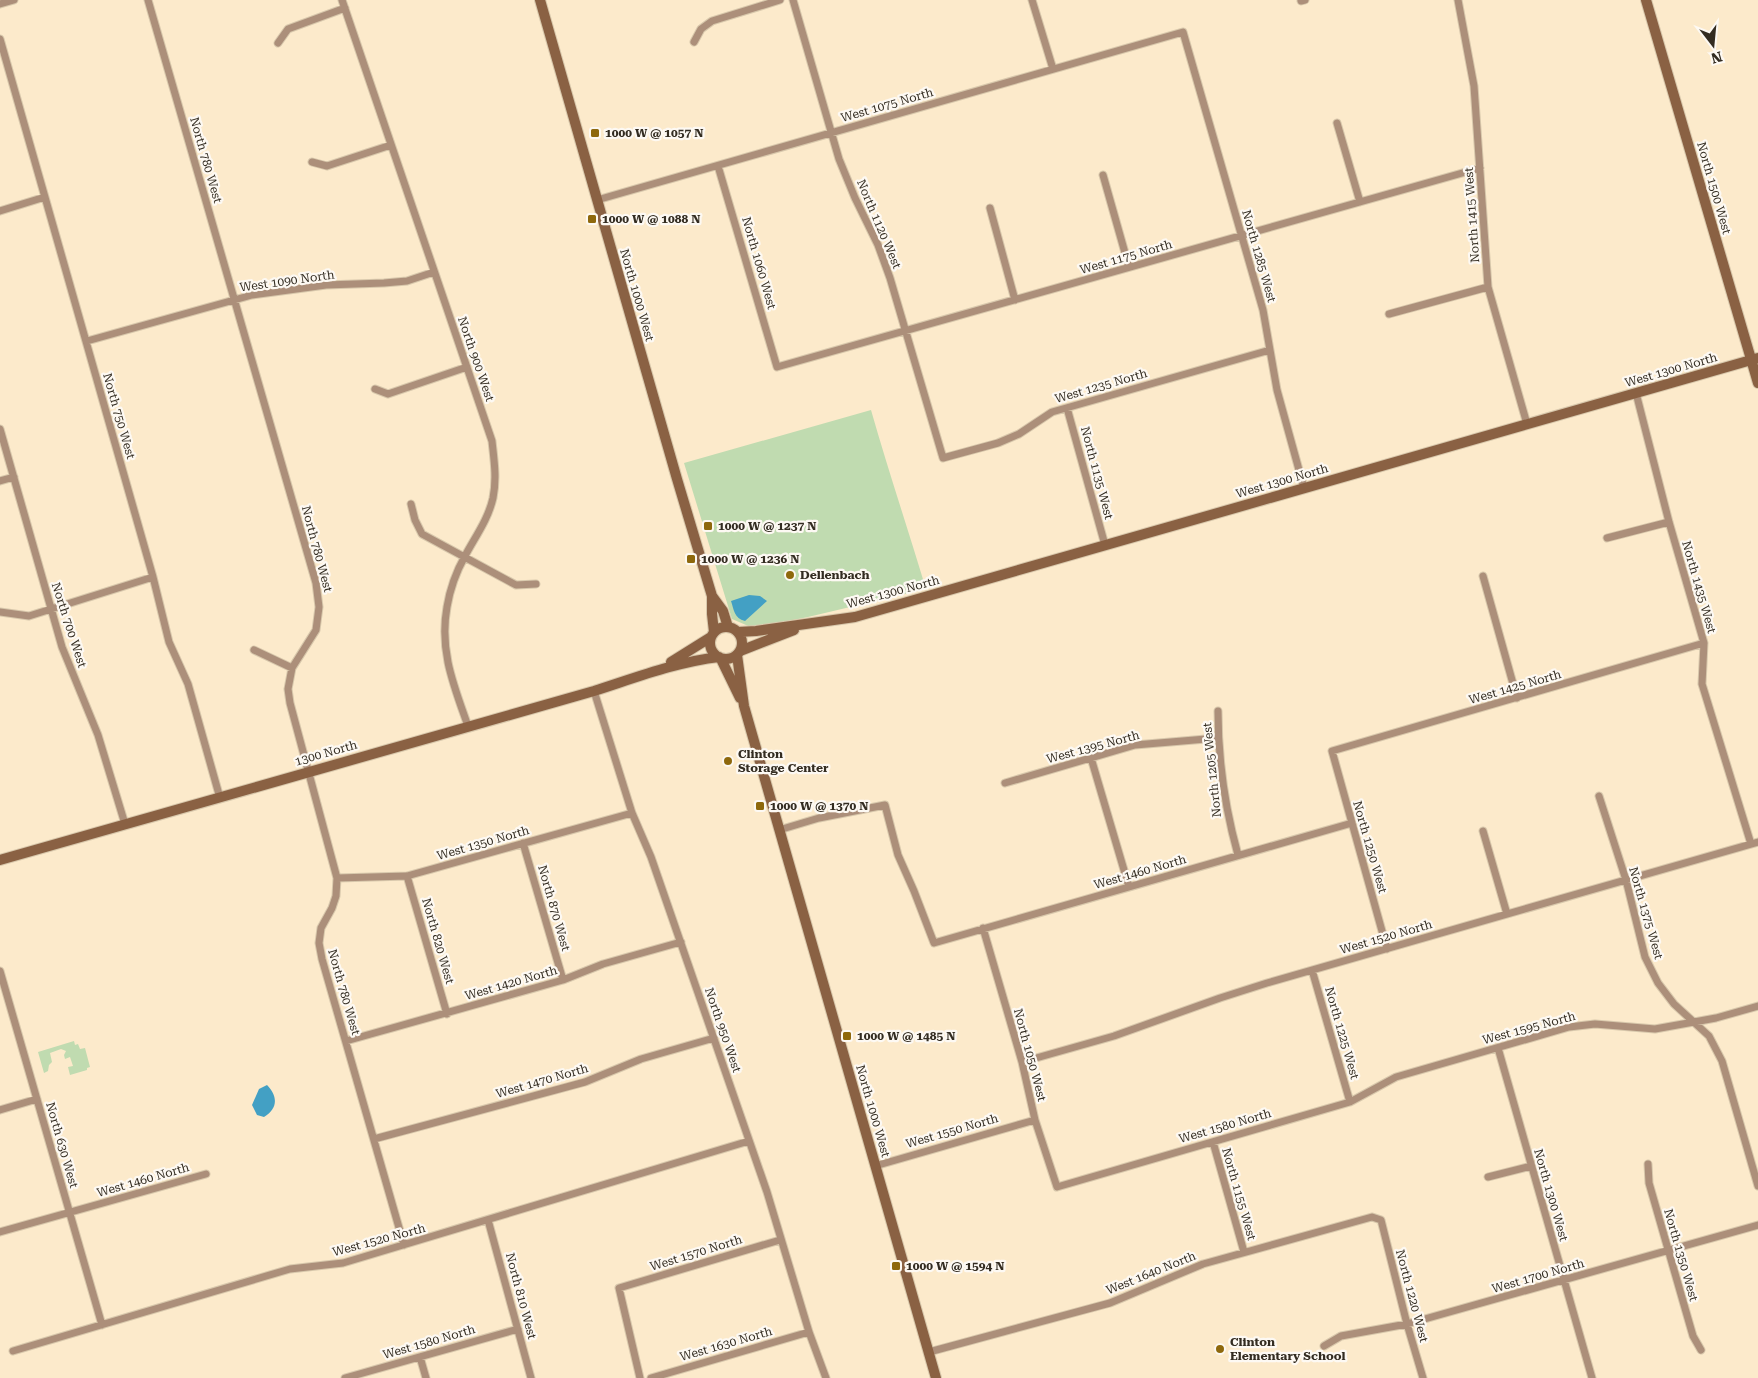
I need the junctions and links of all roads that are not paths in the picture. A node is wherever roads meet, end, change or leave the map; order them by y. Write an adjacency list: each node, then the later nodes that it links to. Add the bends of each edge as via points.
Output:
1 (14, 0): 10 (street)
2 (148, 0): 33 (street, North 780 West)
3 (342, 0): 11 (street, North 900 West)
4 (540, 0): 25 (street, North 1000 West)
5 (780, 0): 14 (street, via 712,21 701,29)
6 (793, 0): 18 (street, North 1120 West)
7 (1032, 0): 16 (street)
8 (1458, 0): 22 (street, North 1415 West, via 1474,86)
9 (1646, 0): 39 (street, North 1500 West)
10 (0, 4)
11 (345, 8): 15 (street, via 288,29); 19 (street, North 900 West)
12 (1182, 32): 16 (street, West 1075 North); 29 (street, North 1285 West)
13 (0, 38): 24 (street, North 750 West)
14 (694, 42)
15 (278, 43)
16 (1053, 69): 18 (street, West 1075 North)
17 (1337, 123): 26 (street)
18 (831, 133): 21 (street, West 1075 North); 36 (street, North 1120 West, via 851,190 878,245)
19 (391, 144): 20 (street, via 327,166); 31 (street, North 900 West)
20 (312, 162)
21 (718, 166): 25 (street, West 1075 North); 41 (street, North 1060 West)
22 (1480, 168): 26 (street, West 1175 North); 32 (street, North 1415 West)
23 (1103, 175): 30 (street)
24 (46, 197): 28 (street); 37 (street, North 750 West)
25 (597, 200): 60 (street, North 1000 West)
26 (1360, 202): 29 (street, West 1175 North)
27 (990, 208): 34 (street)
28 (0, 211)
29 (1242, 236): 30 (street, West 1175 North); 38 (street, North 1285 West, via 1263,310)
30 (1129, 267): 34 (street, West 1175 North)
31 (434, 272): 33 (street, West 1090 North, via 407,281 326,285); 40 (street, North 900 West)
32 (1488, 286): 35 (street); 46 (street, North 1415 West)
33 (234, 300): 37 (street, West 1090 North); 70 (street, North 780 West, via 320,607 316,630)
34 (1015, 300): 36 (street, West 1175 North)
35 (1389, 314)
36 (905, 331): 41 (street, West 1175 North); 48 (street, North 1120 West)
37 (87, 341): 58 (street, North 750 West)
38 (1270, 350): 45 (street, West 1235 North); 51 (street, North 1285 West, via 1277,390)
39 (1755, 359): 42 (street, North 1500 West); 44 (street, West 1300 North)
40 (467, 367): 43 (street, via 388,394); 56 (street, North 900 West, via 492,441 496,473 493,499 482,528)
41 (778, 367)
42 (1758, 383)
43 (375, 390)
44 (1636, 393): 46 (street, West 1300 North); 53 (street, North 1435 West)
45 (1067, 408): 48 (street, West 1235 North, via 1052,412 1019,434); 55 (street, North 1135 West)
46 (1527, 424): 51 (street, West 1300 North)
47 (0, 429): 49 (street, North 700 West)
48 (943, 458)
49 (14, 478): 50 (street); 61 (street, North 700 West)
50 (0, 481)
51 (1304, 488): 55 (street, West 1300 North)
52 (411, 504): 56 (street, via 422,534)
53 (1669, 522): 54 (street); 66 (street, North 1435 West)
54 (1607, 538)
55 (1105, 545): 63 (street, West 1300 North, via 855,617)
56 (464, 557): 59 (street, via 516,585); 76 (street, North 900 West, via 452,583 444,632 447,662)
57 (1483, 576): 73 (street)
58 (153, 577): 61 (street); 83 (street, North 750 West, via 169,642 188,684)
59 (536, 584)
60 (712, 596): 64 (street, North 1000 West); 65 (street, North 1000 West)
61 (51, 610): 62 (street, via 29,616); 86 (street, North 700 West, via 62,647 98,735)
62 (0, 612)
63 (812, 624): 64 (street, West 1300 North, via 756,631); 68 (street, West 1300 North)
64 (733, 629): 65 (street, via 718,629); 68 (street, via 742,641)
65 (712, 635): 69 (street, via 710,647); 71 (street, 1300 North, via 695,649)
66 (1704, 644): 73 (street, West 1425 North); 90 (street, North 1435 West, via 1702,684)
67 (254, 650): 70 (street)
68 (738, 653): 69 (street, via 730,658); 74 (street, North 1000 West)
69 (720, 658): 71 (street, 1300 North, via 698,659); 74 (street, North 1000 West)
70 (292, 668): 80 (street, North 780 West, via 288,689 290,703)
71 (659, 669): 72 (street, 1300 North)
72 (594, 691): 76 (street, 1300 North); 84 (street, North 950 West)
73 (1517, 698): 78 (street, West 1425 North)
74 (744, 706): 87 (street, North 1000 West)
75 (1218, 711): 77 (street, North 1205 West)
76 (468, 726): 80 (street, 1300 North)
77 (1218, 738): 79 (street, West 1395 North, via 1135,745); 91 (street, North 1205 West, via 1224,798)
78 (1332, 751): 85 (street, North 1250 West)
79 (1091, 758): 81 (street, West 1395 North); 96 (street)
80 (310, 771): 83 (street, 1300 North); 94 (street, North 780 West)
81 (1005, 783)
82 (1599, 796): 95 (street, North 1375 West)
83 (220, 798): 86 (street, 1300 North)
84 (632, 813): 89 (street, West 1350 North); 99 (street, North 950 West)
85 (1352, 823): 91 (street, West 1460 North); 100 (street, North 1250 West)
86 (125, 824): 92 (street, 1300 North)
87 (779, 830): 98 (street, West 1460 North, via 885,805 898,855 934,943); 121 (street, North 1000 West)
88 (1483, 831): 97 (street)
89 (523, 843): 93 (street, West 1350 North); 103 (street, North 870 West)
90 (1754, 843): 95 (street, West 1520 North)
91 (1238, 855): 96 (street, West 1460 North)
92 (0, 860)
93 (407, 876): 94 (street, West 1350 North); 106 (street, North 820 West)
94 (338, 878): 109 (street, North 780 West, via 336,896 321,928 319,943)
95 (1626, 880): 97 (street, West 1520 North); 107 (street, North 1375 West, via 1645,957 1658,983 1674,1004)
96 (1129, 887): 98 (street, West 1460 North)
97 (1506, 914): 100 (street, West 1520 North)
98 (983, 928): 111 (street, North 1050 West)
99 (681, 942): 103 (street, West 1420 North, via 603,964); 108 (street, North 950 West)
100 (1387, 948): 101 (street, West 1520 North)
101 (1312, 970): 111 (street, West 1520 North, via 1220,998 1114,1036); 114 (street, North 1225 West)
102 (0, 971): 104 (street, North 630 West)
103 (564, 980): 106 (street, West 1420 North)
104 (2, 981): 113 (street, North 630 West)
105 (1758, 1006): 107 (street, West 1595 North)
106 (447, 1014): 109 (street, West 1420 North)
107 (1695, 1022): 110 (street, West 1595 North, via 1655,1028 1596,1024 1569,1027); 125 (street, North 1375 West, via 1708,1036 1722,1061)
108 (714, 1038): 117 (street, West 1470 North, via 641,1059 585,1082); 118 (street, North 950 West)
109 (346, 1041): 117 (street, North 780 West)
110 (1498, 1048): 112 (street, West 1595 North); 122 (street, North 1300 West)
111 (1022, 1062): 116 (street, North 1050 West)
112 (1396, 1077): 114 (street, West 1580 North)
113 (37, 1099): 115 (street); 127 (street, North 630 West)
114 (1350, 1102): 119 (street, West 1580 North)
115 (0, 1110)
116 (1035, 1120): 121 (street, West 1550 North); 126 (street, North 1050 West)
117 (374, 1139): 133 (street, North 780 West)
118 (749, 1141): 128 (street, West 1520 North); 132 (street, North 950 West)
119 (1213, 1142): 126 (street, West 1580 North); 135 (street, North 1155 West)
120 (1648, 1164): 134 (street, North 1350 West, via 1649,1183)
121 (875, 1166): 144 (street, North 1000 West)
122 (1531, 1166): 124 (street); 136 (street, North 1300 West)
123 (206, 1174): 127 (street, West 1460 North)
124 (1488, 1177)
125 (1758, 1186)
126 (1057, 1187)
127 (69, 1212): 131 (street, West 1460 North); 138 (street, North 630 West)
128 (488, 1220): 133 (street, West 1520 North); 139 (street, North 810 West)
129 (1381, 1220): 135 (street, West 1640 North, via 1372,1217); 137 (street, North 1220 West)
130 (1758, 1225): 134 (street, West 1700 North)
131 (0, 1232)
132 (780, 1240): 140 (street, North 950 West); 149 (street, West 1570 North, via 619,1288)
133 (404, 1245): 138 (street, West 1520 North, via 343,1263 290,1269)
134 (1668, 1250): 136 (street, West 1700 North); 142 (street, North 1350 West, via 1693,1336)
135 (1244, 1252): 144 (street, West 1640 North, via 1186,1270 1110,1303)
136 (1564, 1280): 137 (street, West 1700 North); 154 (street, North 1300 West)
137 (1407, 1324): 141 (street, West 1700 North, via 1341,1336); 153 (street, North 1220 West)
138 (102, 1325): 143 (street, West 1520 North)
139 (518, 1329): 145 (street, West 1580 North); 148 (street, North 810 West)
140 (808, 1332): 150 (street, West 1630 North); 151 (street, North 950 West)
141 (1324, 1346)
142 (1701, 1350)
143 (13, 1351)
144 (929, 1352): 152 (street, North 1000 West)
145 (420, 1357): 146 (street, West 1580 North); 147 (street)
146 (345, 1378)
147 (426, 1378)
148 (531, 1378)
149 (640, 1378)
150 (651, 1378)
151 (826, 1378)
152 (936, 1378)
153 (1423, 1378)
154 (1592, 1378)

